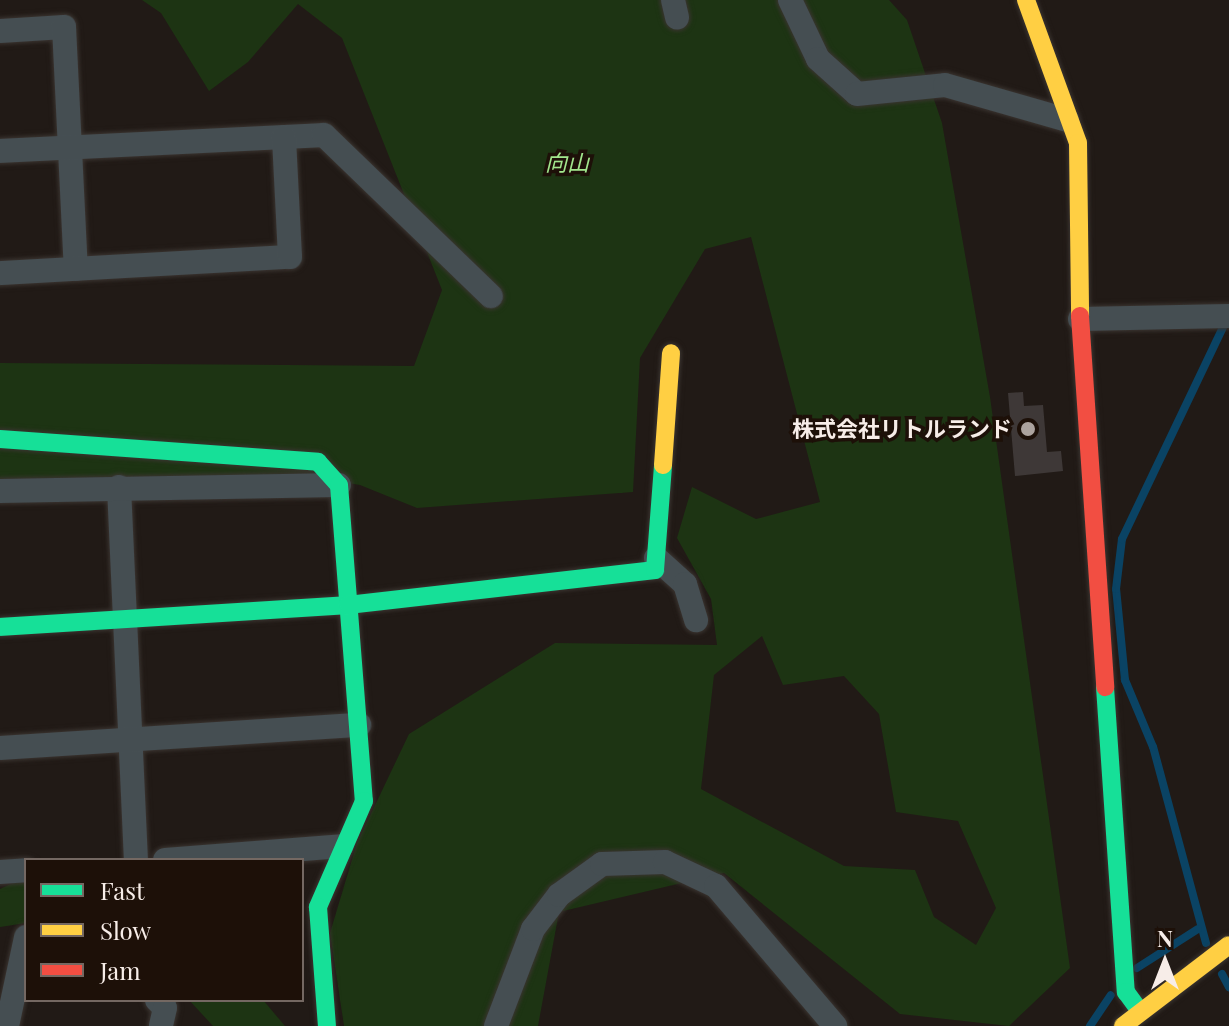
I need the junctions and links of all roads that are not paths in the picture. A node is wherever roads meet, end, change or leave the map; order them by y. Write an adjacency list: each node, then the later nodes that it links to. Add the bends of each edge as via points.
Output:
1 (790, 0): 4 (street, via 818,59 857,94 945,85)
2 (1026, 0): 4 (street)
3 (0, 31): 6 (street, via 64,27)
4 (1067, 120): 12 (street, via 1078,143)
5 (284, 137): 6 (street); 8 (street, via 290,257); 10 (street, via 324,135)
6 (70, 148): 7 (street); 8 (street)
7 (0, 151)
8 (76, 269): 9 (street)
9 (0, 273)
10 (491, 296)
11 (1226, 316): 12 (street)
12 (1080, 319): 34 (street, via 1126,992)
13 (671, 353): 18 (street)
14 (0, 439): 15 (street, via 318,462)
15 (339, 485): 16 (street); 19 (street)
16 (119, 487): 17 (street); 20 (street)
17 (0, 491)
18 (656, 558): 19 (street, via 655,570); 21 (street, via 685,584)
19 (348, 605): 20 (street); 23 (street)
20 (122, 614): 22 (street); 24 (street)
21 (696, 620)
22 (0, 627)
23 (359, 725): 24 (street); 26 (street, via 364,801)
24 (128, 740): 25 (street); 27 (street)
25 (0, 748)
26 (341, 846): 28 (street); 37 (street, via 318,907)
27 (136, 858)
28 (190, 858)
29 (24, 870): 30 (street)
30 (0, 872)
31 (1229, 945): 34 (street)
32 (24, 946): 35 (street)
33 (159, 1002): 36 (street, via 165,1008)
34 (1139, 1010): 40 (street)
35 (7, 1026)
36 (161, 1026)
37 (327, 1026)
38 (496, 1026): 39 (street, via 533,929 559,895 602,864 665,862 716,886)
39 (835, 1026)
40 (1123, 1026)

